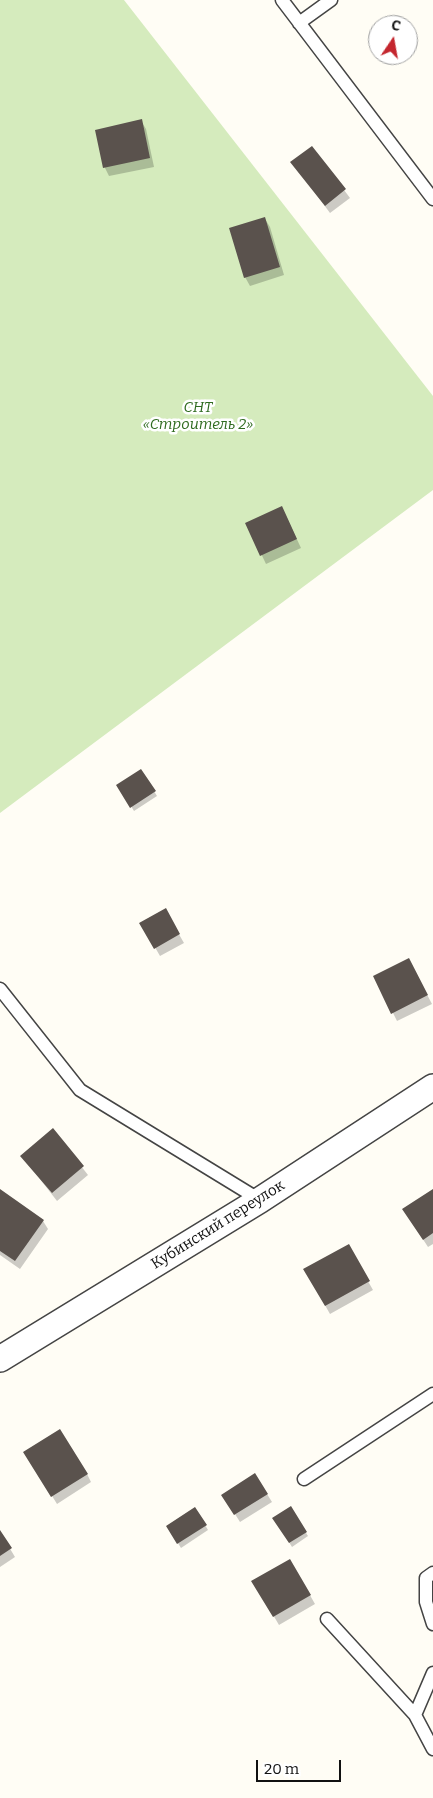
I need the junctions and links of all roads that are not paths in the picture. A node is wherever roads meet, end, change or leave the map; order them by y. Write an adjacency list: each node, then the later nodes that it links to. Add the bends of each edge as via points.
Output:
1 (282, 0): 3 (lane)
2 (331, 0): 3 (lane)
3 (299, 23): 4 (lane)
4 (433, 198)
5 (0, 989): 7 (lane, via 80,1090)
6 (433, 1088): 7 (street, Кубинский переулок)
7 (260, 1200): 8 (street, Кубинский переулок)
8 (0, 1359)
9 (433, 1394): 10 (lane)
10 (304, 1479)
11 (433, 1573): 13 (lane, via 426,1578 426,1602)
12 (327, 1619): 15 (lane)
13 (433, 1624)
14 (433, 1672): 15 (lane)
15 (415, 1714): 16 (lane)
16 (433, 1749)

